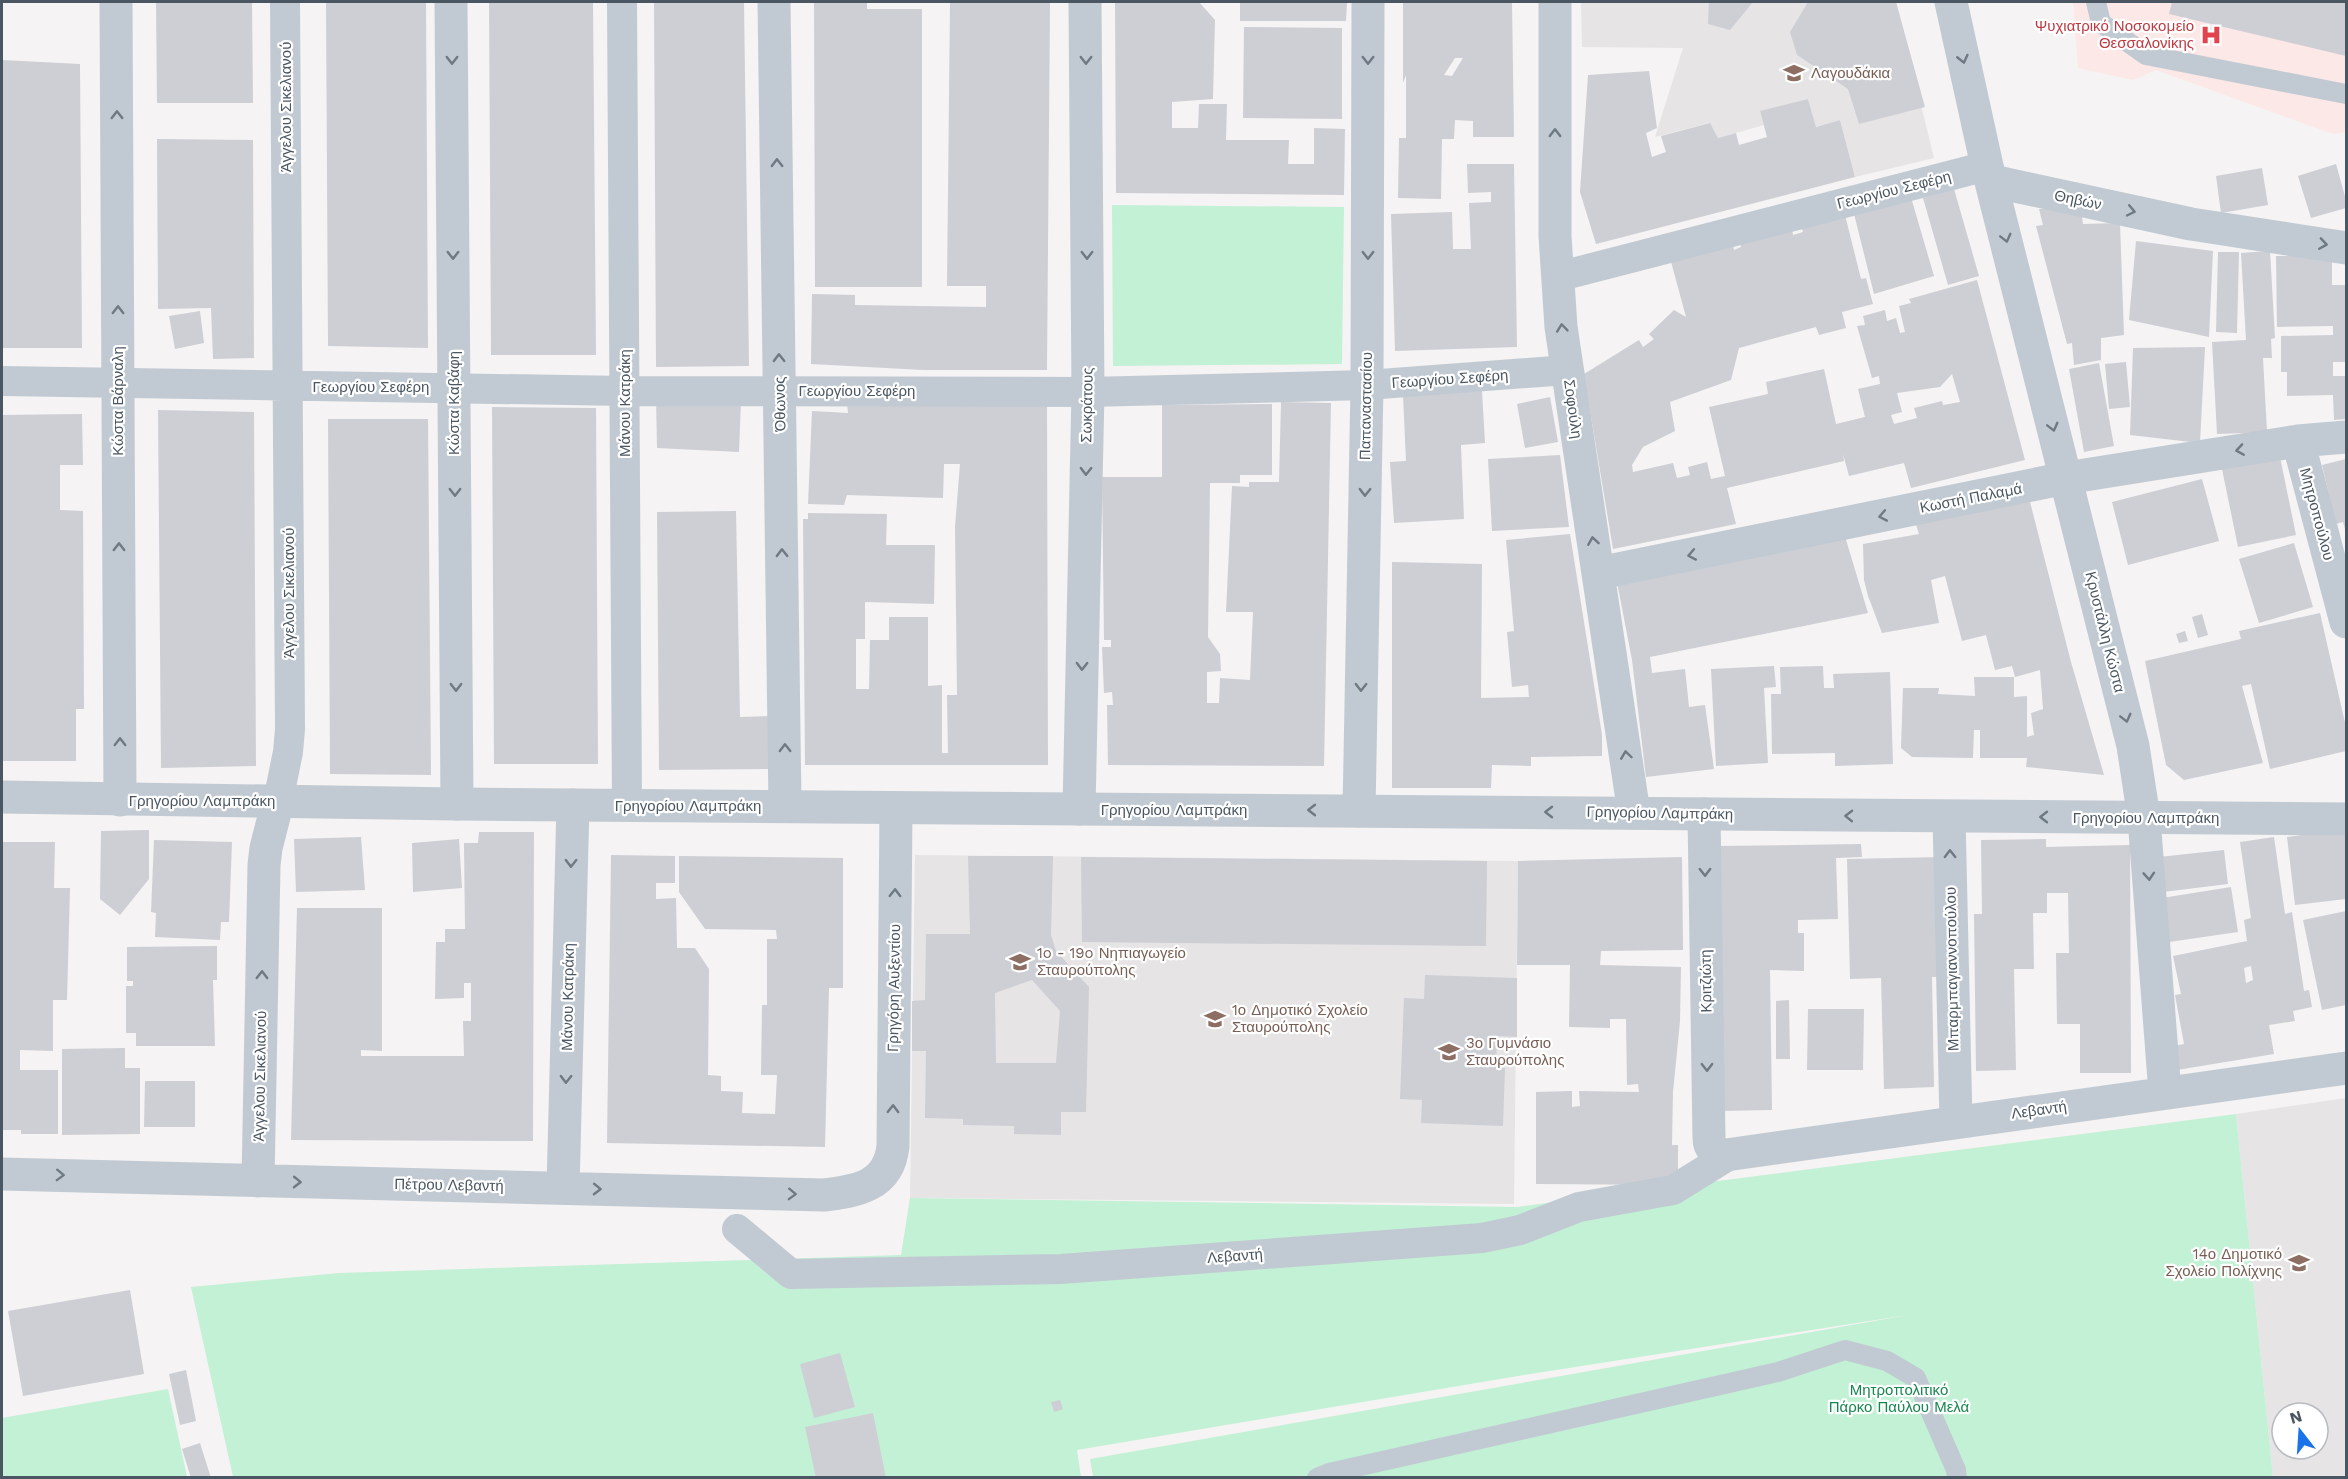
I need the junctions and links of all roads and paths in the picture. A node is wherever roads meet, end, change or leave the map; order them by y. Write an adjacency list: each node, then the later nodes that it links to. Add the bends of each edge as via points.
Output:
1 (116, 2): 17 (street, Κώστα Βάρναλη, one-way to 1)
2 (285, 2): 19 (street, Άγγελου Σικελιανού)
3 (452, 2): 20 (street, Κώστα Καβάφη, one-way to 20)
4 (622, 2): 21 (street, Μάνου Κατράκη)
5 (774, 2): 22 (street, Όθωνος, one-way to 5)
6 (1085, 2): 23 (street, Σωκράτους, one-way to 23)
7 (1368, 2): 18 (street, Παπαναστασίου, one-way to 18)
8 (1556, 2): 14 (street, Σοφούλη, one-way to 8)
9 (1951, 2): 12 (street, one-way to 12)
10 (2096, 2): 11 (lane, via 2101,23 2146,55)
11 (2346, 94)
12 (1990, 173): 13 (street, Θηβών, one-way to 13, via 2191,224); 14 (street, Γεωργίου Σεφέρη); 26 (street, Κρυστάλλη Κώστα, one-way to 26)
13 (2346, 248)
14 (1557, 278): 15 (street, Σοφούλη, one-way to 14)
15 (1567, 370): 18 (street, Γεωργίου Σεφέρη); 27 (street, Σοφούλη, one-way to 15)
16 (2, 381): 17 (street, Γεωργίου Σεφέρη)
17 (118, 383): 19 (street, Γεωργίου Σεφέρη); 30 (street, Κώστα Βάρναλη, one-way to 17)
18 (1367, 386): 23 (street, Γεωργίου Σεφέρη); 38 (street, Παπαναστασίου, one-way to 38)
19 (288, 387): 20 (street, Γεωργίου Σεφέρη); 31 (street, Άγγελου Σικελιανού, via 290,729)
20 (454, 388): 21 (street, Γεωργίου Σεφέρη); 32 (street, Κώστα Καβάφη, one-way to 32)
21 (625, 391): 22 (street, Γεωργίου Σεφέρη); 34 (street, Μάνου Κατράκη)
22 (780, 391): 23 (street, Γεωργίου Σεφέρη); 35 (street, Όθωνος, one-way to 22)
23 (1088, 392): 37 (street, Σωκράτους, one-way to 37)
24 (2346, 437): 25 (street, Κωστή Παλαμά)
25 (2298, 441): 26 (street, Κωστή Παλαμά, one-way to 26); 28 (street, Μητροπούλου)
26 (2066, 478): 27 (street, Κωστή Παλαμά, one-way to 27); 42 (street, Κρυστάλλη Κώστα, one-way to 42, via 2133,746)
27 (1599, 573): 39 (street, Σοφούλη, one-way to 27)
28 (2346, 622)
29 (2, 797): 30 (street, Γρηγορίου Λαμπράκη)
30 (120, 800): 31 (street, Γρηγορίου Λαμπράκη)
31 (278, 801): 32 (street, Γρηγορίου Λαμπράκη); 50 (street, Άγγελου Σικελιανού, one-way to 31, via 264,865)
32 (457, 804): 33 (street, Γρηγορίου Λαμπράκη)
33 (573, 805): 34 (street, Γρηγορίου Λαμπράκη); 51 (street, Μάνου Κατράκη, one-way to 51)
34 (627, 805): 35 (street, Γρηγορίου Λαμπράκη)
35 (785, 806): 36 (street, Γρηγορίου Λαμπράκη)
36 (896, 808): 37 (street, Γρηγορίου Λαμπράκη); 48 (street, Γρηγόρη Αυξεντίου, one-way to 36, via 893,1146)
37 (1079, 809): 38 (street, Γρηγορίου Λαμπράκη, one-way to 37)
38 (1359, 811): 39 (street, Γρηγορίου Λαμπράκη, one-way to 38)
39 (1634, 813): 40 (street, Γρηγορίου Λαμπράκη)
40 (1704, 814): 41 (street, Γρηγορίου Λαμπράκη, one-way to 40); 47 (street, Κριτζιώτη, one-way to 47, via 1708,1138)
41 (1949, 817): 42 (street, Γρηγορίου Λαμπράκη, one-way to 41); 46 (street, Μπαρμπαγιαννοπούλου, one-way to 41)
42 (2144, 818): 43 (street, Γρηγορίου Λαμπράκη); 45 (street, Κρυστάλλη Κώστα, one-way to 45)
43 (2346, 819)
44 (2346, 1068): 45 (street, Λεβαντή)
45 (2165, 1092): 46 (street, Λεβαντή)
46 (1956, 1122): 47 (street, Λεβαντή)
47 (1721, 1151): 52 (street, Λεβαντή, via 1673,1190 1579,1207 1504,1234 1471,1239 1061,1269 791,1274)
48 (887, 1167): 51 (street, Πέτρου Λεβαντή, one-way to 48, via 824,1195 874,1184)
49 (2, 1174): 50 (street, Πέτρου Λεβαντή, one-way to 50)
50 (258, 1181): 51 (street, Πέτρου Λεβαντή, one-way to 51)
51 (564, 1188)
52 (737, 1229)
53 (1317, 1478): 54 (lane, via 1778,1372 1845,1350 1887,1361 1917,1378)
54 (1957, 1478)

